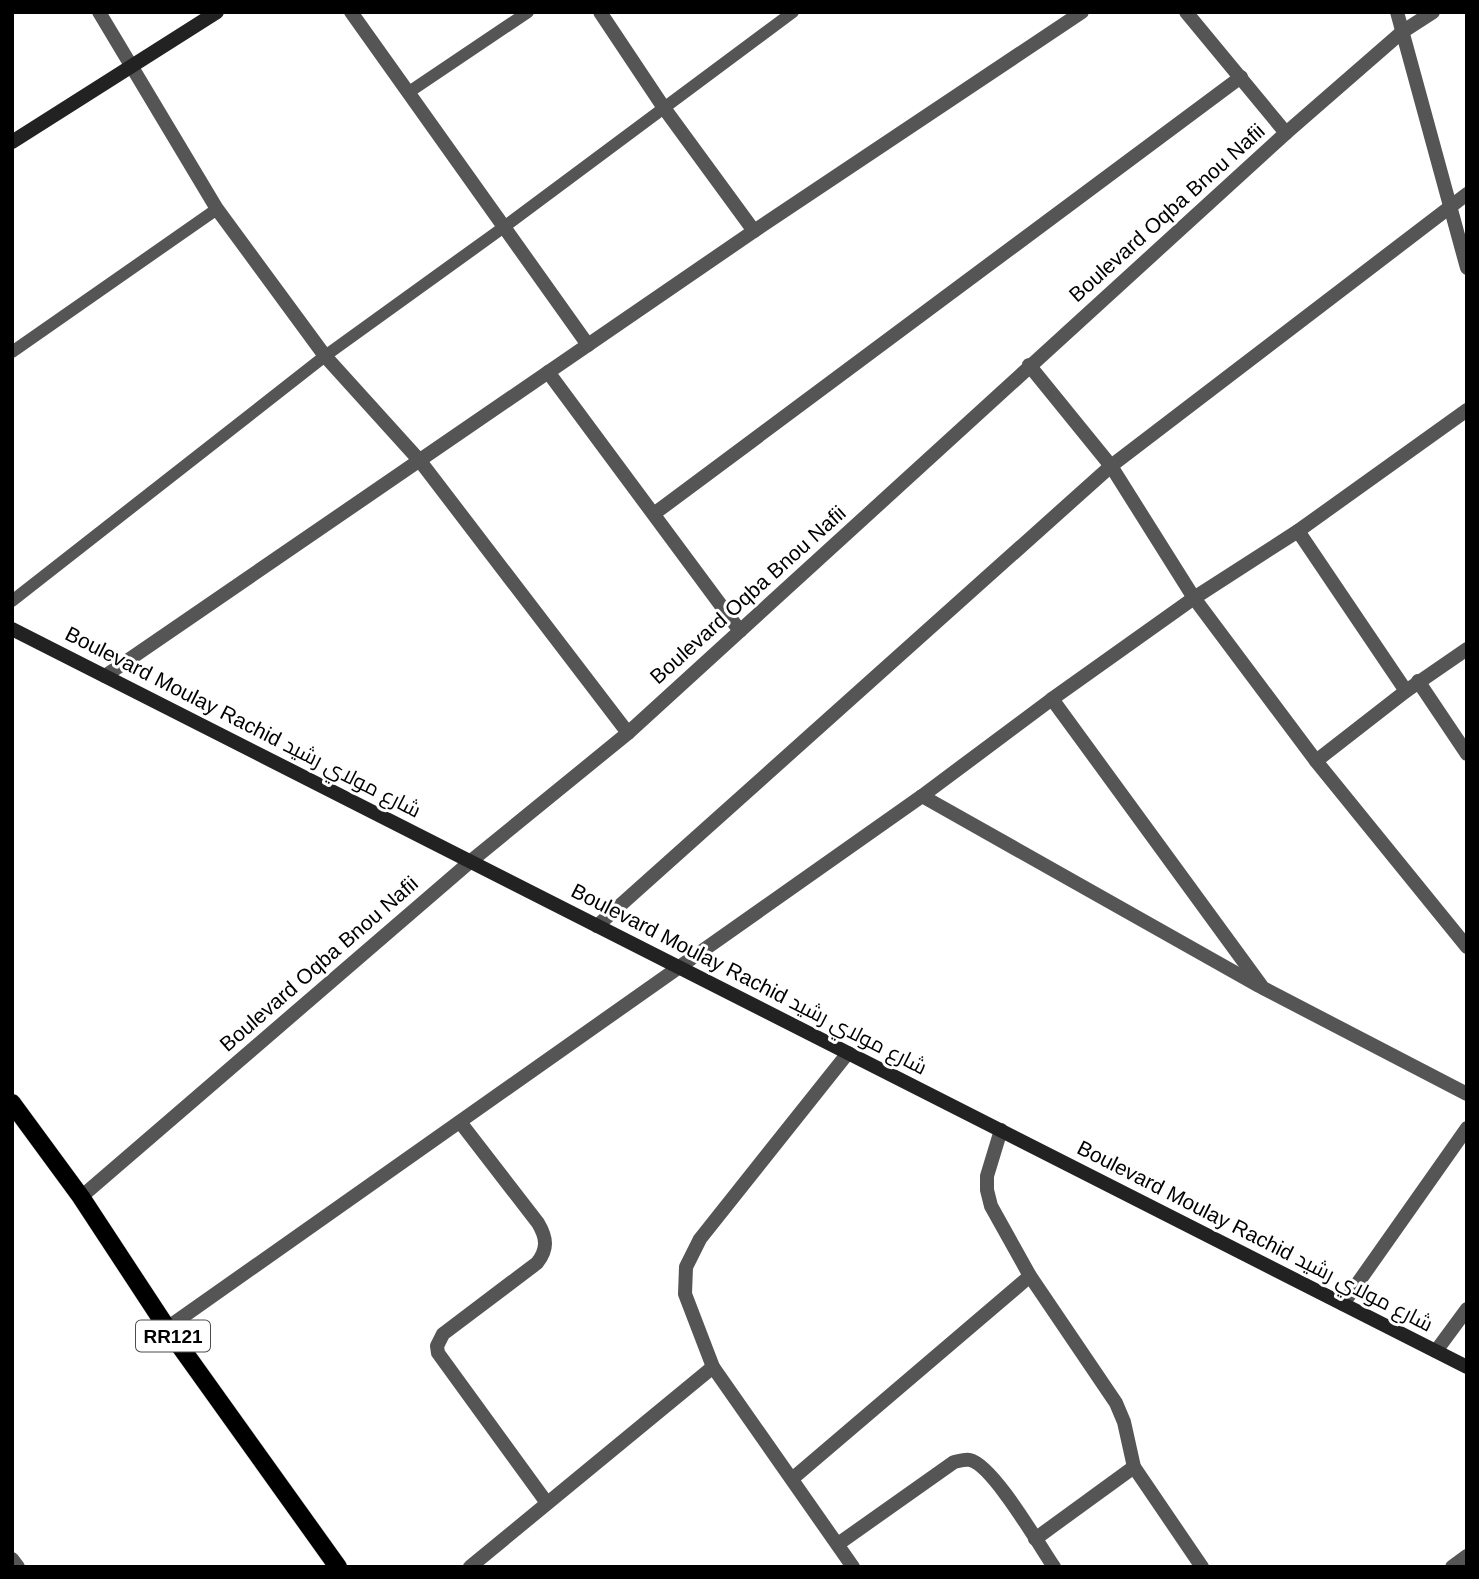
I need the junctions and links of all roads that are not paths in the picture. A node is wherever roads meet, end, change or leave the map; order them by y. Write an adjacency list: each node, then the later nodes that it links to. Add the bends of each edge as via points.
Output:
1 (99, 12): 12 (street)
2 (217, 12): 12 (street)
3 (351, 12): 14 (street)
4 (528, 12): 14 (lane)
5 (600, 12): 15 (street)
6 (793, 12): 15 (lane)
7 (1082, 12): 22 (street)
8 (1186, 12): 13 (street)
9 (1396, 12): 11 (street)
10 (1433, 12): 11 (street, Boulevard Oqba Bnou Nafii)
11 (1402, 32): 16 (street, Boulevard Oqba Bnou Nafii); 19 (street)
12 (132, 65): 17 (street); 20 (street)
13 (1241, 77): 16 (street); 32 (street)
14 (409, 92): 21 (street)
15 (664, 108): 21 (lane); 22 (street)
16 (1286, 133): 27 (street, Boulevard Oqba Bnou Nafii)
17 (12, 142)
18 (1467, 194): 19 (street)
19 (1450, 206): 23 (street); 31 (street)
20 (217, 209): 25 (lane); 26 (street)
21 (503, 227): 24 (street); 26 (lane)
22 (754, 231): 24 (street)
23 (1467, 268)
24 (587, 345): 28 (street)
25 (12, 352)
26 (325, 356): 30 (street); 35 (lane)
27 (1029, 366): 31 (street); 37 (street, Boulevard Oqba Bnou Nafii)
28 (548, 372): 30 (street); 32 (street)
29 (1467, 410): 33 (street)
30 (420, 461): 39 (street); 43 (street)
31 (1111, 466): 34 (street); 48 (street)
32 (654, 513): 37 (street)
33 (1298, 531): 34 (street); 41 (street)
34 (1194, 598): 42 (street); 45 (street)
35 (12, 601)
36 (12, 629): 39 (street, Boulevard Moulay Rachid شارع مولاي رشيد)
37 (740, 631): 43 (street, Boulevard Oqba Bnou Nafii)
38 (1467, 649): 40 (street)
39 (106, 676): 47 (street, Boulevard Moulay Rachid شارع مولاي رشيد)
40 (1418, 681): 41 (street); 44 (street)
41 (1406, 691): 45 (street)
42 (1052, 699): 46 (street); 51 (street)
43 (628, 733): 47 (street, Boulevard Oqba Bnou Nafii)
44 (1467, 754)
45 (1316, 761): 49 (street)
46 (922, 796): 50 (street); 51 (street)
47 (471, 861): 48 (street, Boulevard Moulay Rachid شارع مولاي رشيد); 58 (street, Boulevard Oqba Bnou Nafii)
48 (597, 926): 50 (street, Boulevard Moulay Rachid شارع مولاي رشيد)
49 (1467, 947)
50 (681, 968): 52 (street, Boulevard Moulay Rachid شارع مولاي رشيد); 55 (street)
51 (1263, 988): 53 (street)
52 (848, 1053): 57 (street, Boulevard Moulay Rachid شارع مولاي رشيد); 64 (street, via 700,1239 686,1267 685,1294)
53 (1467, 1094)
54 (12, 1103): 58 (main road, RR121)
55 (460, 1122): 62 (street); 68 (street, via 538,1223 546,1247 537,1263 443,1335 438,1353)
56 (1467, 1128): 60 (street)
57 (1001, 1130): 59 (street, via 987,1190 991,1206); 60 (street, Boulevard Moulay Rachid شارع مولاي رشيد)
58 (81, 1197): 62 (main road, RR121)
59 (1030, 1276): 66 (street, via 1116,1403); 67 (street)
60 (1343, 1304): 63 (street, Boulevard Moulay Rachid شارع مولاي رشيد)
61 (1467, 1309): 63 (street)
62 (167, 1328): 74 (main road, RR121)
63 (1436, 1351): 65 (street, Boulevard Moulay Rachid شارع مولاي رشيد)
64 (713, 1367): 67 (street); 68 (street)
65 (1467, 1367)
66 (1134, 1467): 69 (street); 78 (street)
67 (792, 1479): 70 (street)
68 (547, 1503): 75 (street)
69 (1035, 1539): 70 (street, via 995,1480 980,1465 964,1460 954,1462); 77 (street)
70 (838, 1544): 76 (street)
71 (1467, 1556): 79 (street)
72 (12, 1559): 73 (street)
73 (18, 1567)
74 (338, 1567)
75 (470, 1567)
76 (853, 1567)
77 (1054, 1567)
78 (1202, 1567)
79 (1452, 1567)

